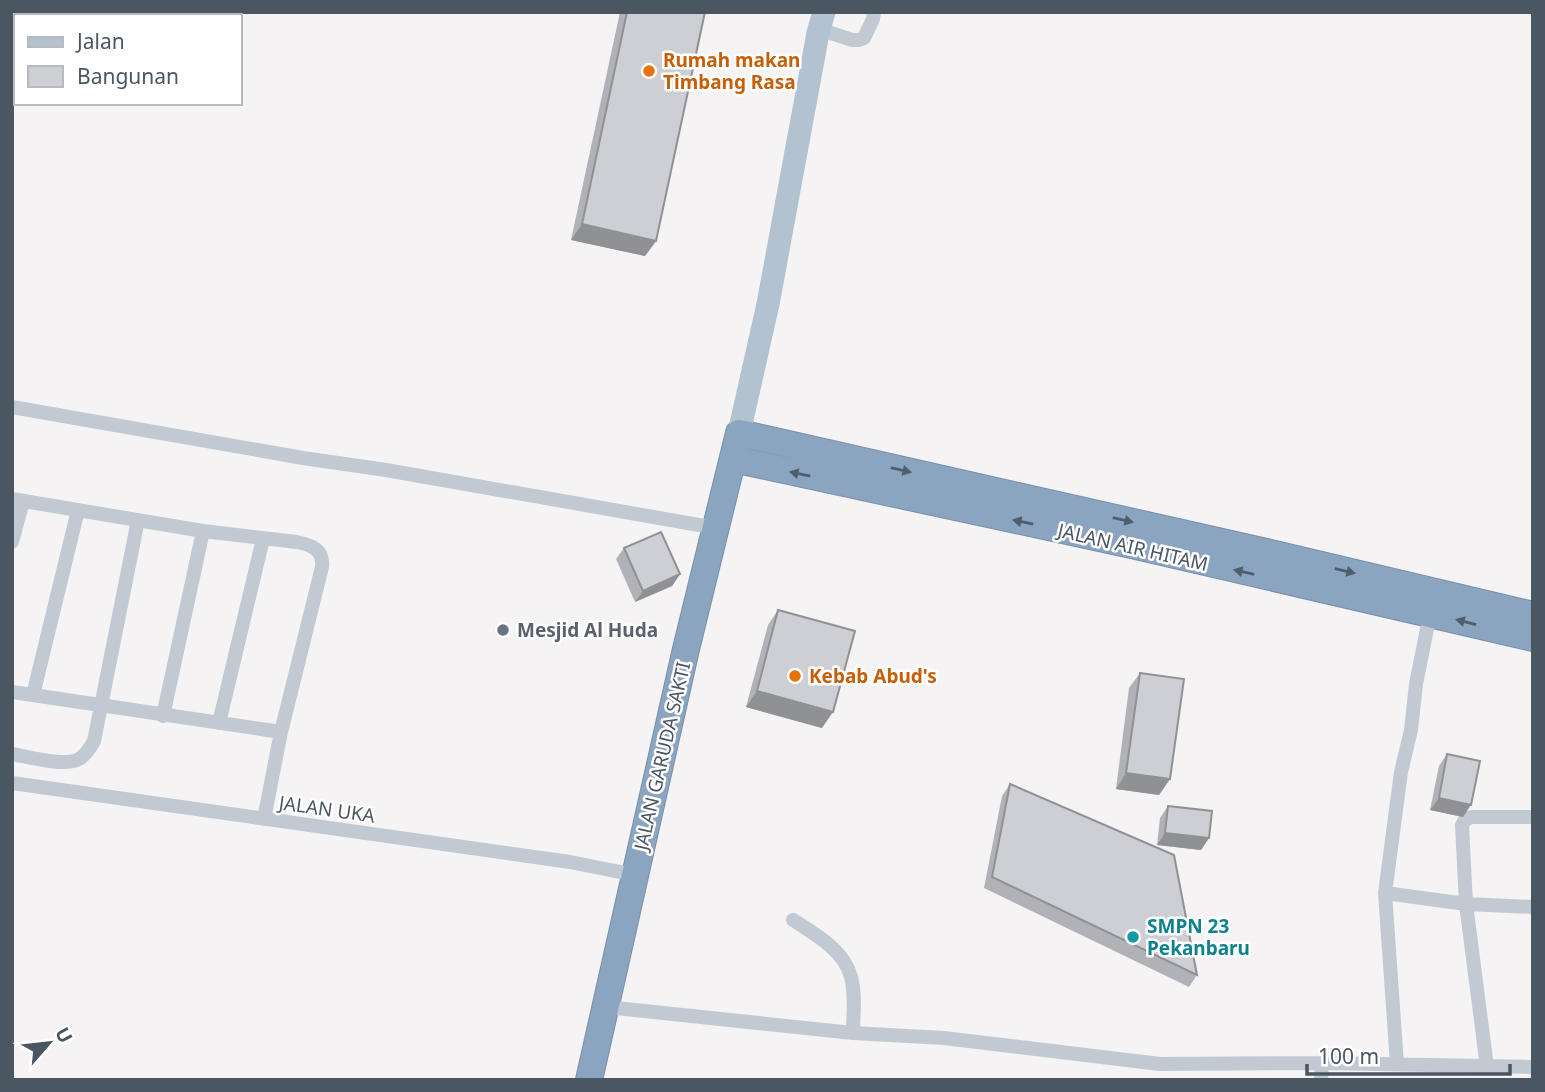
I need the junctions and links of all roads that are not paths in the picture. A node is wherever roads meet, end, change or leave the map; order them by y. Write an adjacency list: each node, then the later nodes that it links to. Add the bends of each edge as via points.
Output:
1 (33, 12): 3 (street)
2 (874, 12): 4 (street, via 859,40)
3 (89, 14)
4 (821, 21): 6 (main road)
5 (12, 407): 11 (street)
6 (739, 433): 7 (highway, JALAN GARUDA SAKTI); 16 (highway, JALAN AIR HITAM, one-way to 16)
7 (733, 459): 11 (highway, JALAN GARUDA SAKTI); 15 (highway, JALAN AIR HITAM, one-way to 7)
8 (18, 500): 9 (street); 14 (street)
9 (78, 510): 10 (street); 19 (street)
10 (138, 520): 12 (street); 20 (street)
11 (716, 528): 28 (highway, JALAN GARUDA SAKTI)
12 (203, 531): 13 (street); 21 (street)
13 (264, 539): 22 (street); 23 (street, via 309,544 323,559)
14 (12, 542)
15 (1430, 614): 17 (highway, JALAN AIR HITAM, one-way to 15); 29 (street)
16 (1533, 615)
17 (1533, 638)
18 (12, 692): 19 (street)
19 (33, 695): 20 (street)
20 (101, 706): 21 (street); 24 (street, via 94,741 76,761)
21 (163, 716): 22 (street)
22 (219, 723): 23 (street)
23 (281, 732): 27 (street)
24 (12, 754)
25 (12, 783): 27 (street, JALAN UKA)
26 (1533, 817): 30 (street, via 1465,820)
27 (264, 819): 28 (street, JALAN UKA)
28 (635, 875): 33 (highway, JALAN GARUDA SAKTI)
29 (1385, 893): 30 (street); 36 (street)
30 (1466, 904): 31 (street); 37 (street)
31 (1533, 907)
32 (793, 920): 34 (street, via 818,937 847,967)
33 (606, 1007): 34 (street); 39 (highway, JALAN GARUDA SAKTI)
34 (853, 1033): 35 (street, via 944,1038 1160,1064)
35 (1322, 1063): 36 (street); 40 (street)
36 (1397, 1064): 37 (street)
37 (1487, 1067): 38 (street)
38 (1533, 1067)
39 (589, 1080)
40 (1321, 1080)

